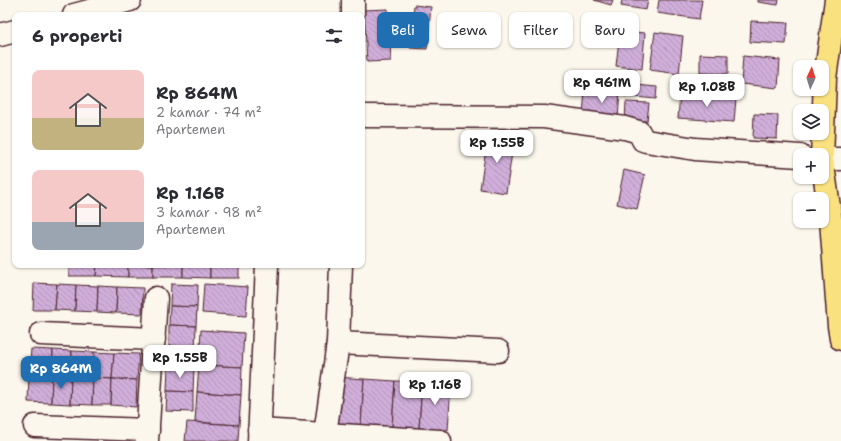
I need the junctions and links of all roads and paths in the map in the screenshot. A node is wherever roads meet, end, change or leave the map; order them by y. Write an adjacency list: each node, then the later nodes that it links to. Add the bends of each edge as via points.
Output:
1 (130, 0): 4 (street)
2 (353, 0): 5 (street)
3 (837, 8): 9 (main road, via 826,78)
4 (85, 12)
5 (353, 12)
6 (12, 32): 7 (street)
7 (0, 35)
8 (365, 116): 10 (street, via 544,117 625,128 639,132 646,141 695,149)
9 (822, 148)
10 (793, 156)
11 (829, 158): 12 (street)
12 (841, 159)
13 (826, 184): 17 (main road)
14 (267, 268): 25 (street)
15 (341, 268): 20 (street)
16 (156, 298): 19 (street)
17 (840, 330)
18 (41, 334): 19 (street)
19 (154, 340): 24 (street)
20 (338, 343): 21 (street); 23 (street)
21 (498, 351)
22 (35, 426): 24 (street)
23 (325, 434): 25 (street); 26 (street)
24 (148, 436)
25 (259, 436)
26 (392, 439): 27 (street)
27 (440, 441)

